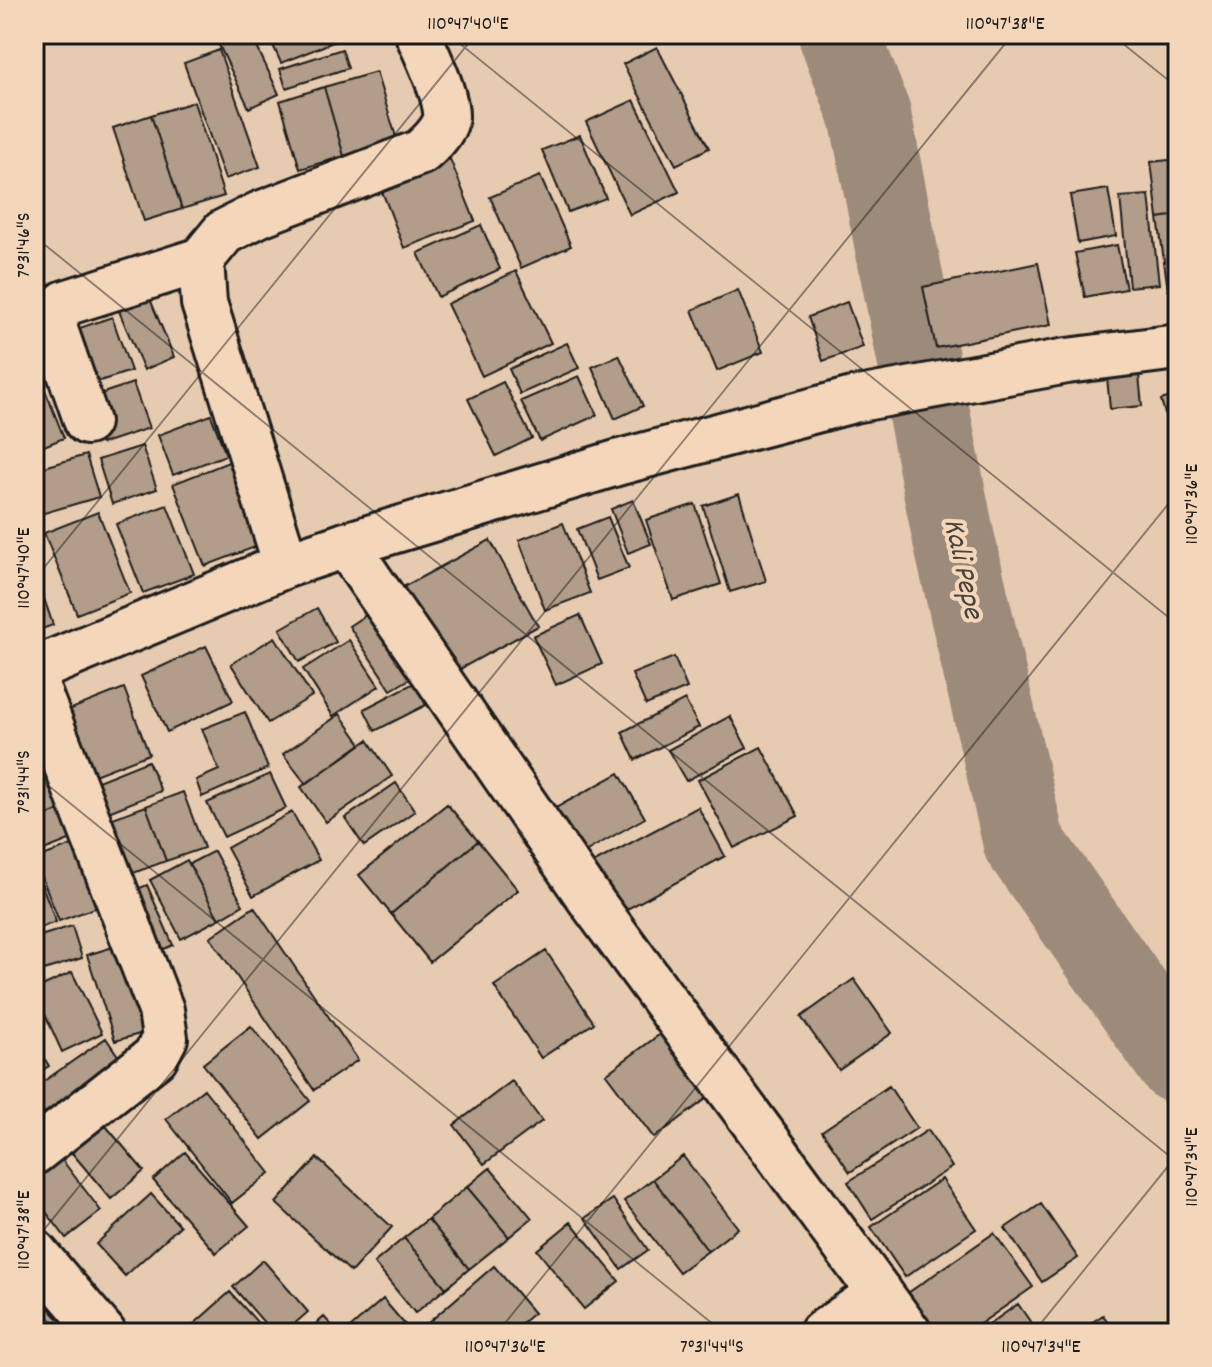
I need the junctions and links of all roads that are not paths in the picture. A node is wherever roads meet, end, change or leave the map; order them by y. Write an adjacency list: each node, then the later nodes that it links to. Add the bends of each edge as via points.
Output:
1 (418, 34): 2 (street, via 444,100 447,120 437,137 421,152 224,232)
2 (201, 260): 4 (street, via 65,303 58,310 54,327); 6 (street, via 204,303)
3 (1178, 347): 5 (street, via 1067,361 853,400 620,462)
4 (87, 422)
5 (346, 545): 6 (street); 11 (street, via 594,905)
6 (286, 565): 7 (street)
7 (34, 670)
8 (34, 681): 9 (street, via 161,1010 165,1038 155,1057)
9 (34, 1152)
10 (34, 1252): 12 (street)
11 (880, 1293): 13 (street); 14 (street)
12 (103, 1333)
13 (822, 1333)
14 (909, 1333)

